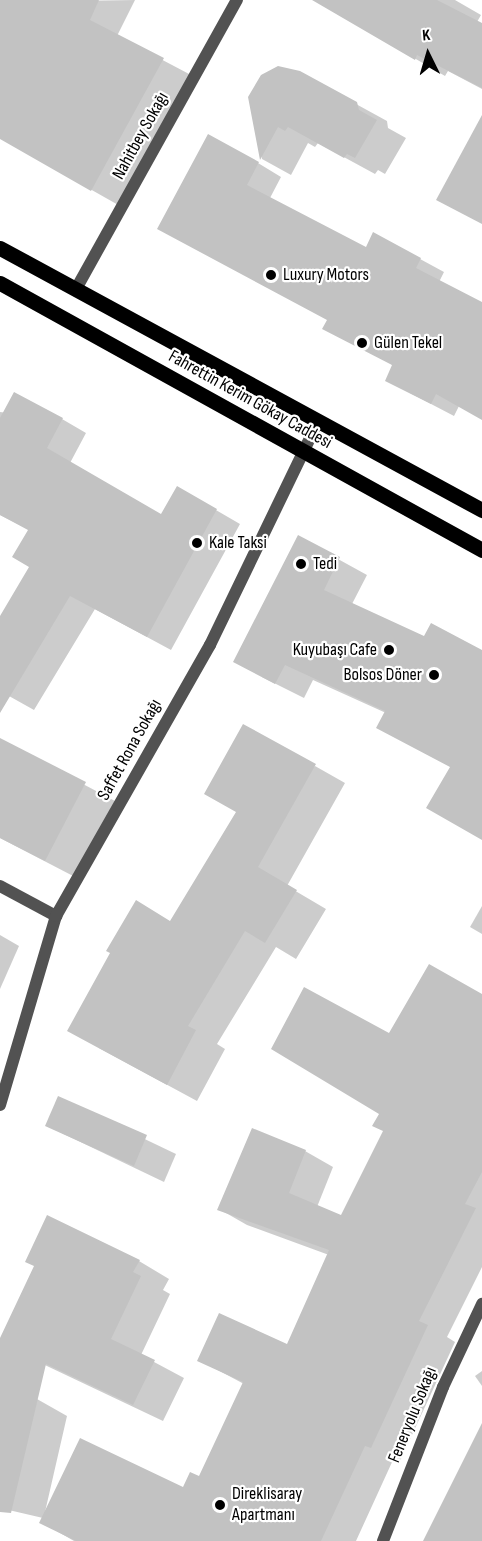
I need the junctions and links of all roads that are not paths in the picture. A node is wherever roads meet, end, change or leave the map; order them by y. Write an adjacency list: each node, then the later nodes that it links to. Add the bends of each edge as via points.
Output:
1 (237, 0): 4 (street, Nahitbey Sokağı)
2 (0, 248): 4 (main road, Fahrettin Kerim Gökay Caddesi)
3 (0, 283): 6 (main road, Fahrettin Kerim Gökay Caddesi)
4 (76, 289): 5 (main road, Fahrettin Kerim Gökay Caddesi)
5 (318, 422): 6 (street, Saffet Rona Sokağı); 7 (main road, Fahrettin Kerim Gökay Caddesi)
6 (303, 452): 8 (main road, Fahrettin Kerim Gökay Caddesi); 10 (street, Saffet Rona Sokağı, via 210,645)
7 (482, 510)
8 (482, 550)
9 (0, 886): 10 (street)
10 (56, 916): 11 (street, Saffet Rona Sokağı)
11 (0, 1105)
12 (482, 1304): 13 (street, Feneryolu Sokağı, via 443,1387)
13 (383, 1541)

